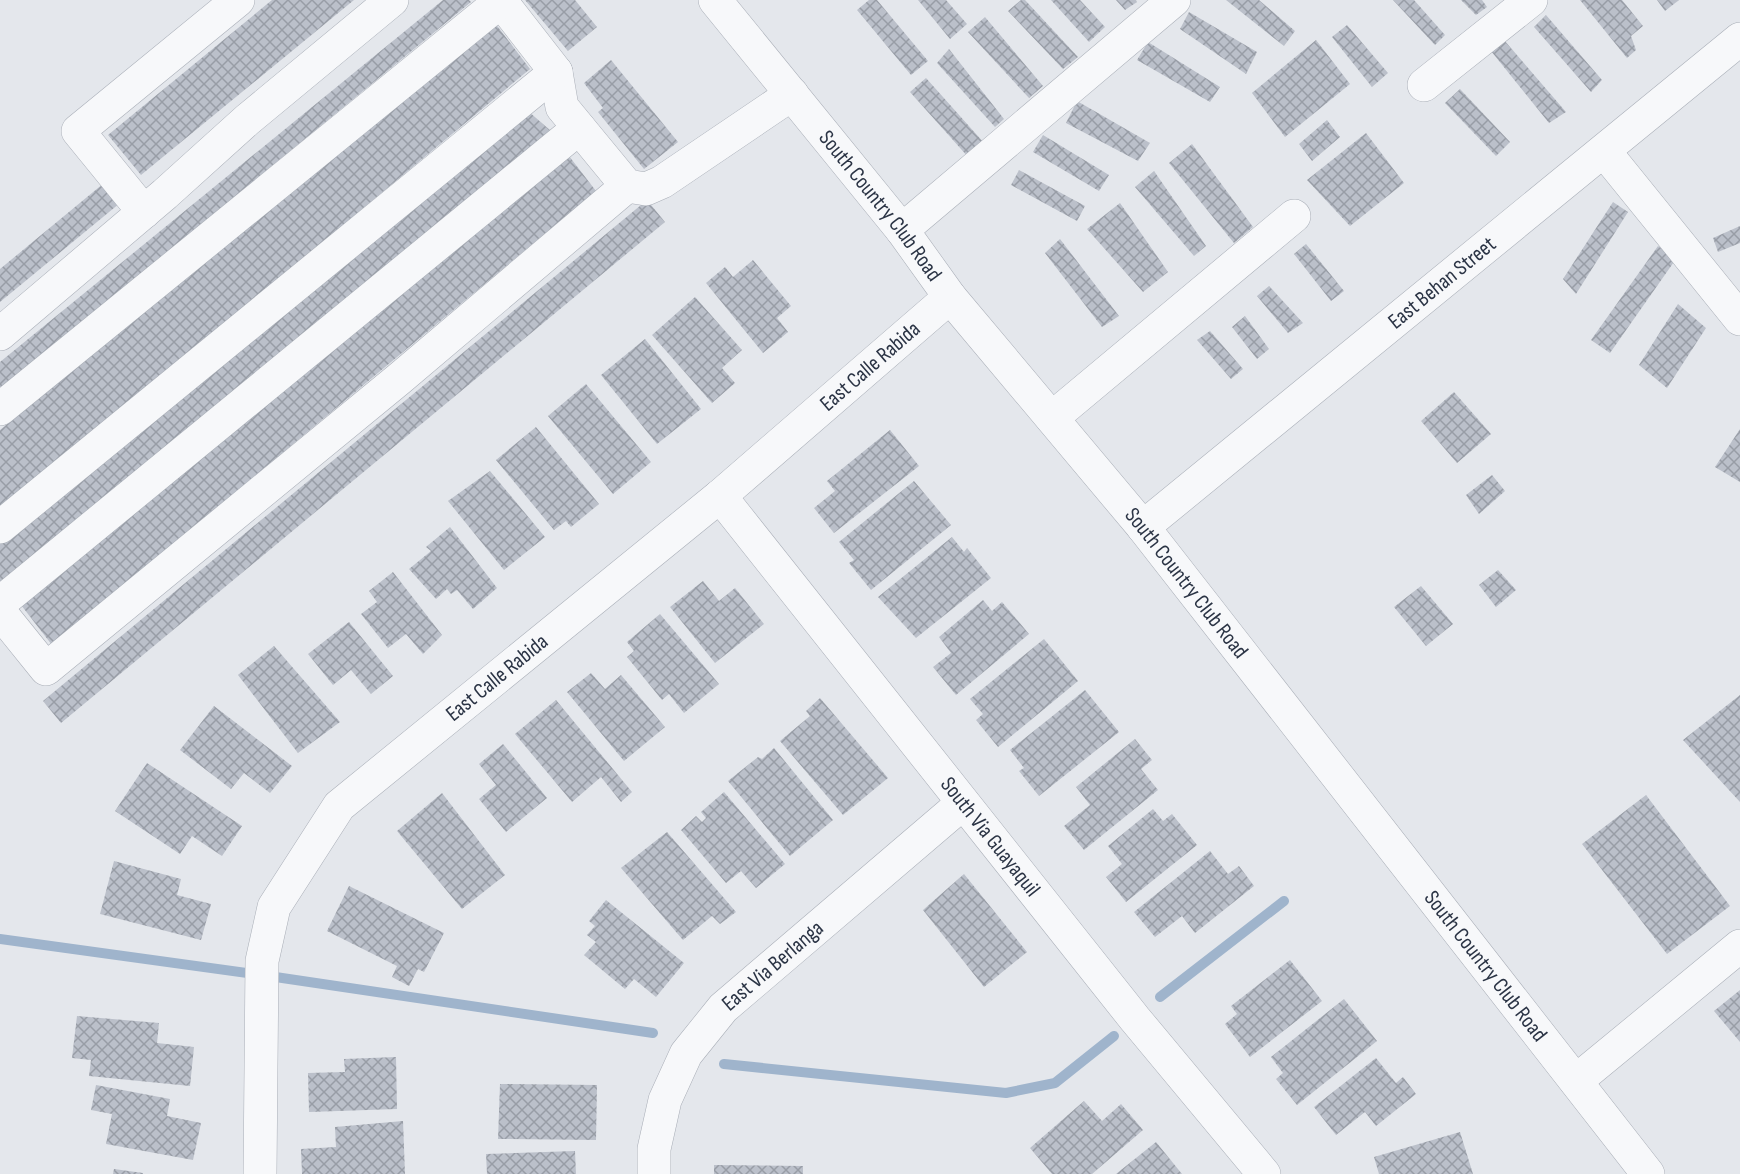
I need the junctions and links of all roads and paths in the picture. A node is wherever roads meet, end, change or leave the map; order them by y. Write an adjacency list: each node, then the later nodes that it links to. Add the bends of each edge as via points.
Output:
1 (238, 0): 14 (street, via 78,131)
2 (392, 0): 14 (street, via 247,120)
3 (715, 0): 10 (street, South Country Club Road)
4 (1174, 0): 16 (street)
5 (1531, 0): 9 (street)
6 (500, 1): 8 (street); 20 (street)
7 (1740, 39): 12 (street, East Behan Street)
8 (555, 72): 11 (street, via 562,106); 23 (street)
9 (1424, 85)
10 (792, 94): 13 (street, via 662,182 646,189); 16 (street, South Country Club Road)
11 (579, 128): 13 (street); 25 (street)
12 (1604, 151): 18 (street); 24 (street, East Behan Street)
13 (627, 186): 26 (street, via 46,669)
14 (144, 212): 19 (street)
15 (1294, 216): 21 (street)
16 (902, 230): 17 (street, South Country Club Road)
17 (950, 297): 21 (street, South Country Club Road); 22 (street, East Calle Rabida)
18 (1740, 319)
19 (0, 334)
20 (0, 409)
21 (1052, 417): 24 (street, South Country Club Road)
22 (720, 496): 27 (street, South Via Guayaquil); 30 (street, East Calle Rabida, via 339,806 274,907 262,961)
23 (0, 527)
24 (1143, 527): 29 (street, South Country Club Road)
25 (0, 603)
26 (0, 612)
27 (963, 803): 31 (street, East Via Berlanga, via 723,1008 686,1054 665,1100 654,1149); 32 (street, South Via Guayaquil)
28 (1740, 946): 29 (street)
29 (1576, 1082): 33 (street, South Country Club Road)
30 (260, 1174)
31 (654, 1174)
32 (1264, 1174)
33 (1648, 1174)

